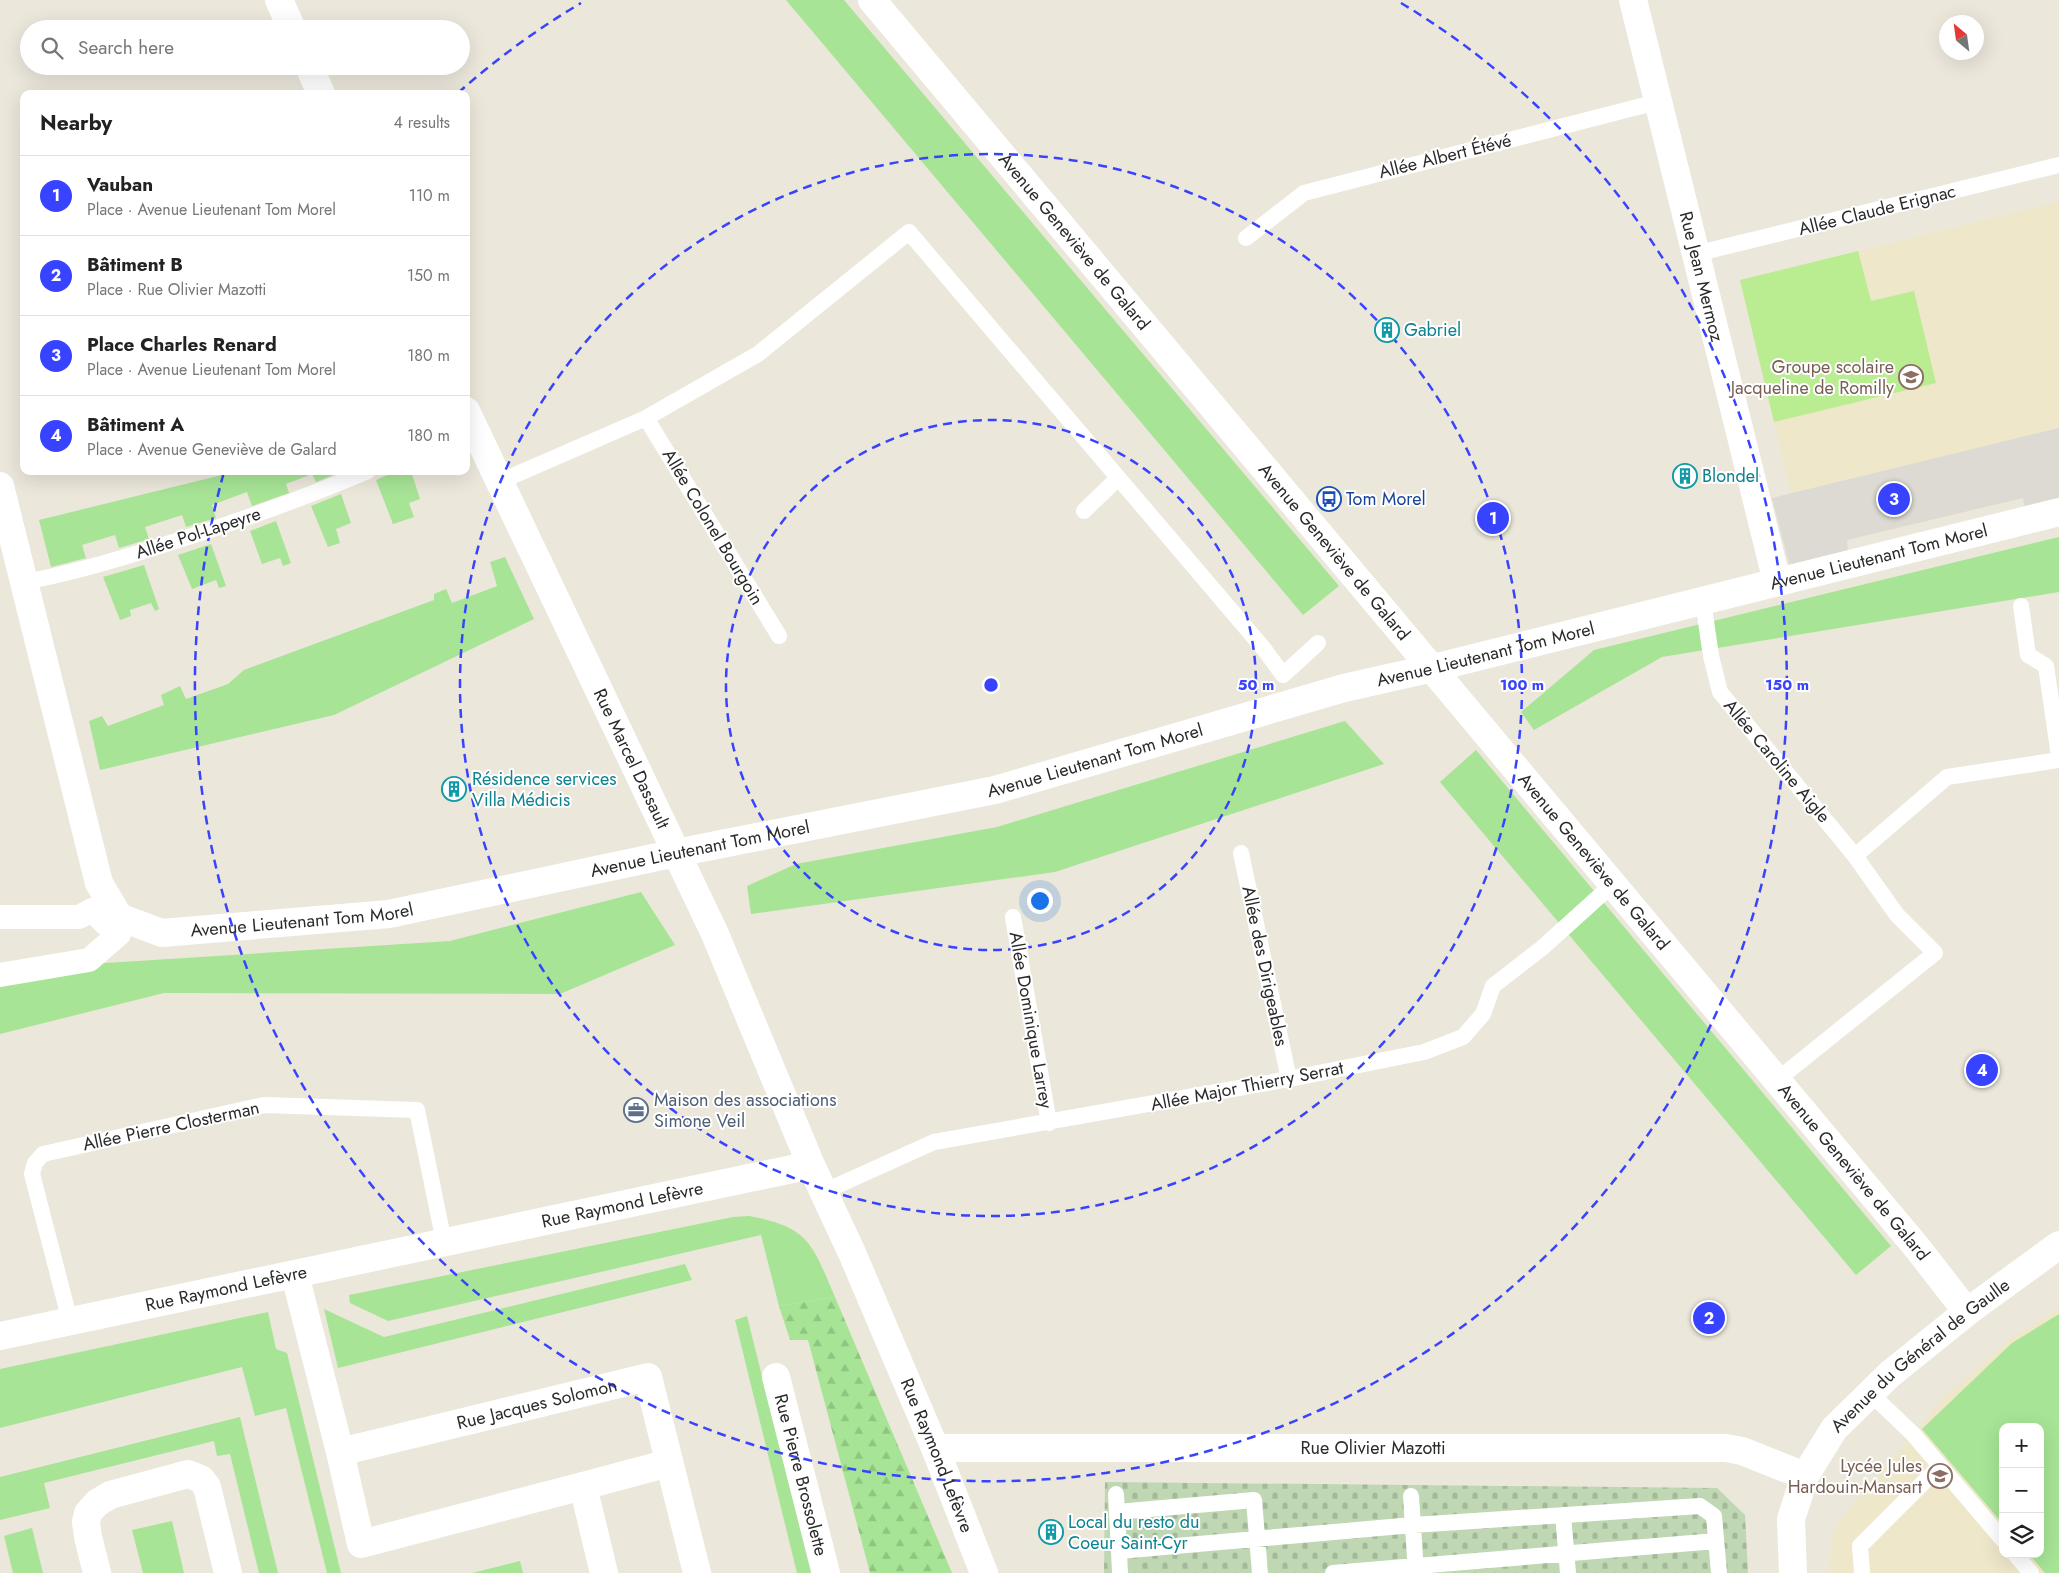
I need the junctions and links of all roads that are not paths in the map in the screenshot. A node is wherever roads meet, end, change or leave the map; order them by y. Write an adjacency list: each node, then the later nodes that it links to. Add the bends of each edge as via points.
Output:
1 (279, 0): 4 (street)
2 (872, 0): 25 (street, Avenue Geneviève de Galard)
3 (1633, 0): 7 (street, Rue Jean Mermoz)
4 (288, 20)
5 (313, 75): 6 (street)
6 (319, 90)
7 (1657, 102): 9 (lane, Allée Albert Étévé, via 1304,193); 10 (street, Rue Jean Mermoz)
8 (2059, 165): 10 (lane, Allée Claude Erignac)
9 (1246, 238)
10 (1695, 254): 20 (street, Rue Jean Mermoz)
11 (646, 418): 14 (lane, via 758,354 909,232); 15 (lane); 23 (lane, Allée Colonel Bourgoin)
12 (470, 425): 15 (street, Rue Marcel Dassault)
13 (359, 475): 19 (lane, Allée Pol-Lapeyre, via 218,529 103,564)
14 (1118, 478): 17 (lane); 24 (lane, via 1283,675)
15 (500, 482): 27 (street, Rue Marcel Dassault)
16 (0, 486): 19 (street)
17 (1084, 511)
18 (2059, 512): 20 (street, Avenue Lieutenant Tom Morel)
19 (24, 582): 27 (street, Avenue Lieutenant Tom Morel, via 99,883 119,917 162,933 389,914)
20 (1777, 582): 21 (street, Avenue Lieutenant Tom Morel)
21 (1703, 601): 25 (street, Avenue Lieutenant Tom Morel); 29 (lane, Allée Caroline Aigle, via 1720,692)
22 (2021, 606): 26 (lane, via 2028,654 2046,666)
23 (779, 636)
24 (1318, 643)
25 (1433, 668): 27 (street, Avenue Lieutenant Tom Morel, via 1344,688 995,790); 30 (street, Avenue Geneviève de Galard)
26 (2059, 758): 29 (lane, via 1947,777)
27 (676, 853): 37 (street, Rue Marcel Dassault, via 715,934)
28 (1241, 853): 34 (lane, Allée des Dirigeables)
29 (1855, 856): 35 (lane, Allée Caroline Aigle, via 1897,915 1935,953)
30 (1606, 890): 34 (lane, Allée Major Thierry Serrat, via 1542,948 1493,986 1483,1014 1462,1037 1424,1052); 35 (street, Avenue Geneviève de Galard)
31 (0, 917): 33 (street, via 79,917 92,910 119,934 89,960)
32 (1013, 917): 36 (lane, Allée Dominique Larrey)
33 (0, 975)
34 (1289, 1080): 36 (lane, Allée Major Thierry Serrat)
35 (1777, 1080): 42 (street, Avenue Geneviève de Galard)
36 (1049, 1122): 38 (lane, Allée Major Thierry Serrat, via 934,1142)
37 (811, 1165): 38 (street, Rue Raymond Lefèvre); 39 (street, Rue Raymond Lefèvre)
38 (823, 1192): 47 (street, Rue Raymond Lefèvre)
39 (444, 1242): 41 (street, Rue Raymond Lefèvre); 43 (lane, Allée Pierre Closterman, via 417,1110 264,1105 43,1154 35,1163 32,1174)
40 (2059, 1245): 42 (street, Avenue du Général de Gaulle)
41 (294, 1275): 43 (street, Rue Raymond Lefèvre); 48 (street)
42 (1967, 1312): 46 (street, Avenue du Général de Gaulle)
43 (70, 1320): 44 (street, Rue Raymond Lefèvre)
44 (0, 1336)
45 (776, 1377): 69 (street, Rue Pierre Brossolette)
46 (1870, 1393): 50 (lane, via 1913,1434); 51 (street, Avenue du Général de Gaulle, via 1834,1429)
47 (935, 1448): 51 (street, Rue Olivier Mazotti, via 1726,1448 1742,1451); 70 (street, Rue Raymond Lefèvre)
48 (340, 1452): 49 (street, Rue Jacques Solomon, via 648,1376); 52 (street, via 361,1544)
49 (669, 1464): 52 (street); 68 (street, Rue Jacques Solomon)
50 (1940, 1466): 58 (lane); 77 (lane, via 1860,1546)
51 (1805, 1476): 76 (street, Avenue du Général de Gaulle, via 1791,1518)
52 (583, 1486): 67 (street)
53 (1116, 1494): 55 (lane)
54 (1411, 1496): 57 (lane)
55 (1117, 1512): 59 (lane, via 1254,1500); 61 (lane)
56 (1563, 1515): 57 (lane); 60 (lane, via 1700,1506 1714,1516); 62 (lane)
57 (1413, 1525): 59 (lane); 64 (lane)
58 (1999, 1535)
59 (1258, 1540): 61 (lane); 72 (lane)
60 (1716, 1541): 62 (lane); 75 (lane)
61 (1119, 1552): 71 (lane)
62 (1566, 1554): 64 (lane); 74 (lane)
63 (2018, 1558): 78 (lane)
64 (1416, 1570): 73 (lane)
65 (97, 1573): 66 (street, via 86,1522 88,1513 97,1503 110,1495 188,1474 201,1479 207,1487)
66 (228, 1573)
67 (604, 1573)
68 (697, 1573)
69 (826, 1573)
70 (984, 1573)
71 (1120, 1573)
72 (1260, 1573)
73 (1333, 1573)
74 (1568, 1573)
75 (1719, 1573)
76 (1793, 1573)
77 (1862, 1573)
78 (2031, 1573)

